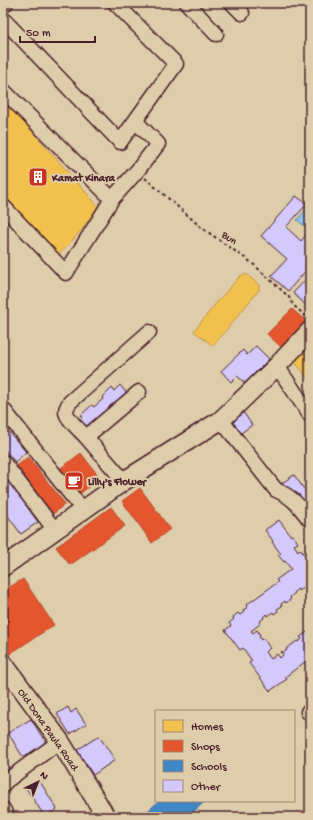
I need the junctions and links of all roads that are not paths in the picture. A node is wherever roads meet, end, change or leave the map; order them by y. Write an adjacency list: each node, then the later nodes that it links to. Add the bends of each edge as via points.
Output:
1 (115, 3): 6 (street, via 176,64)
2 (187, 3): 4 (street)
3 (3, 20): 6 (street, via 120,142)
4 (216, 34)
5 (3, 90): 7 (street)
6 (135, 120): 7 (street, via 158,144)
7 (112, 199): 8 (street, via 66,273)
8 (3, 206)
9 (310, 330): 11 (main road)
10 (149, 332): 16 (street, via 66,407 67,417)
11 (277, 366): 14 (street); 15 (main road)
12 (140, 392): 16 (street)
13 (3, 409): 19 (street)
14 (310, 415)
15 (222, 420): 18 (main road); 20 (street, via 276,490 297,504)
16 (86, 437): 18 (street)
17 (3, 462): 21 (street)
18 (124, 481): 19 (main road)
19 (83, 510): 21 (main road)
20 (310, 520)
21 (55, 530): 22 (main road)
22 (3, 567)
23 (3, 663): 24 (main road, Old Dona Paula Road)
24 (60, 741): 25 (street); 28 (main road, Old Dona Paula Road)
25 (3, 785)
26 (3, 809): 27 (street)
27 (7, 817)
28 (106, 817)

